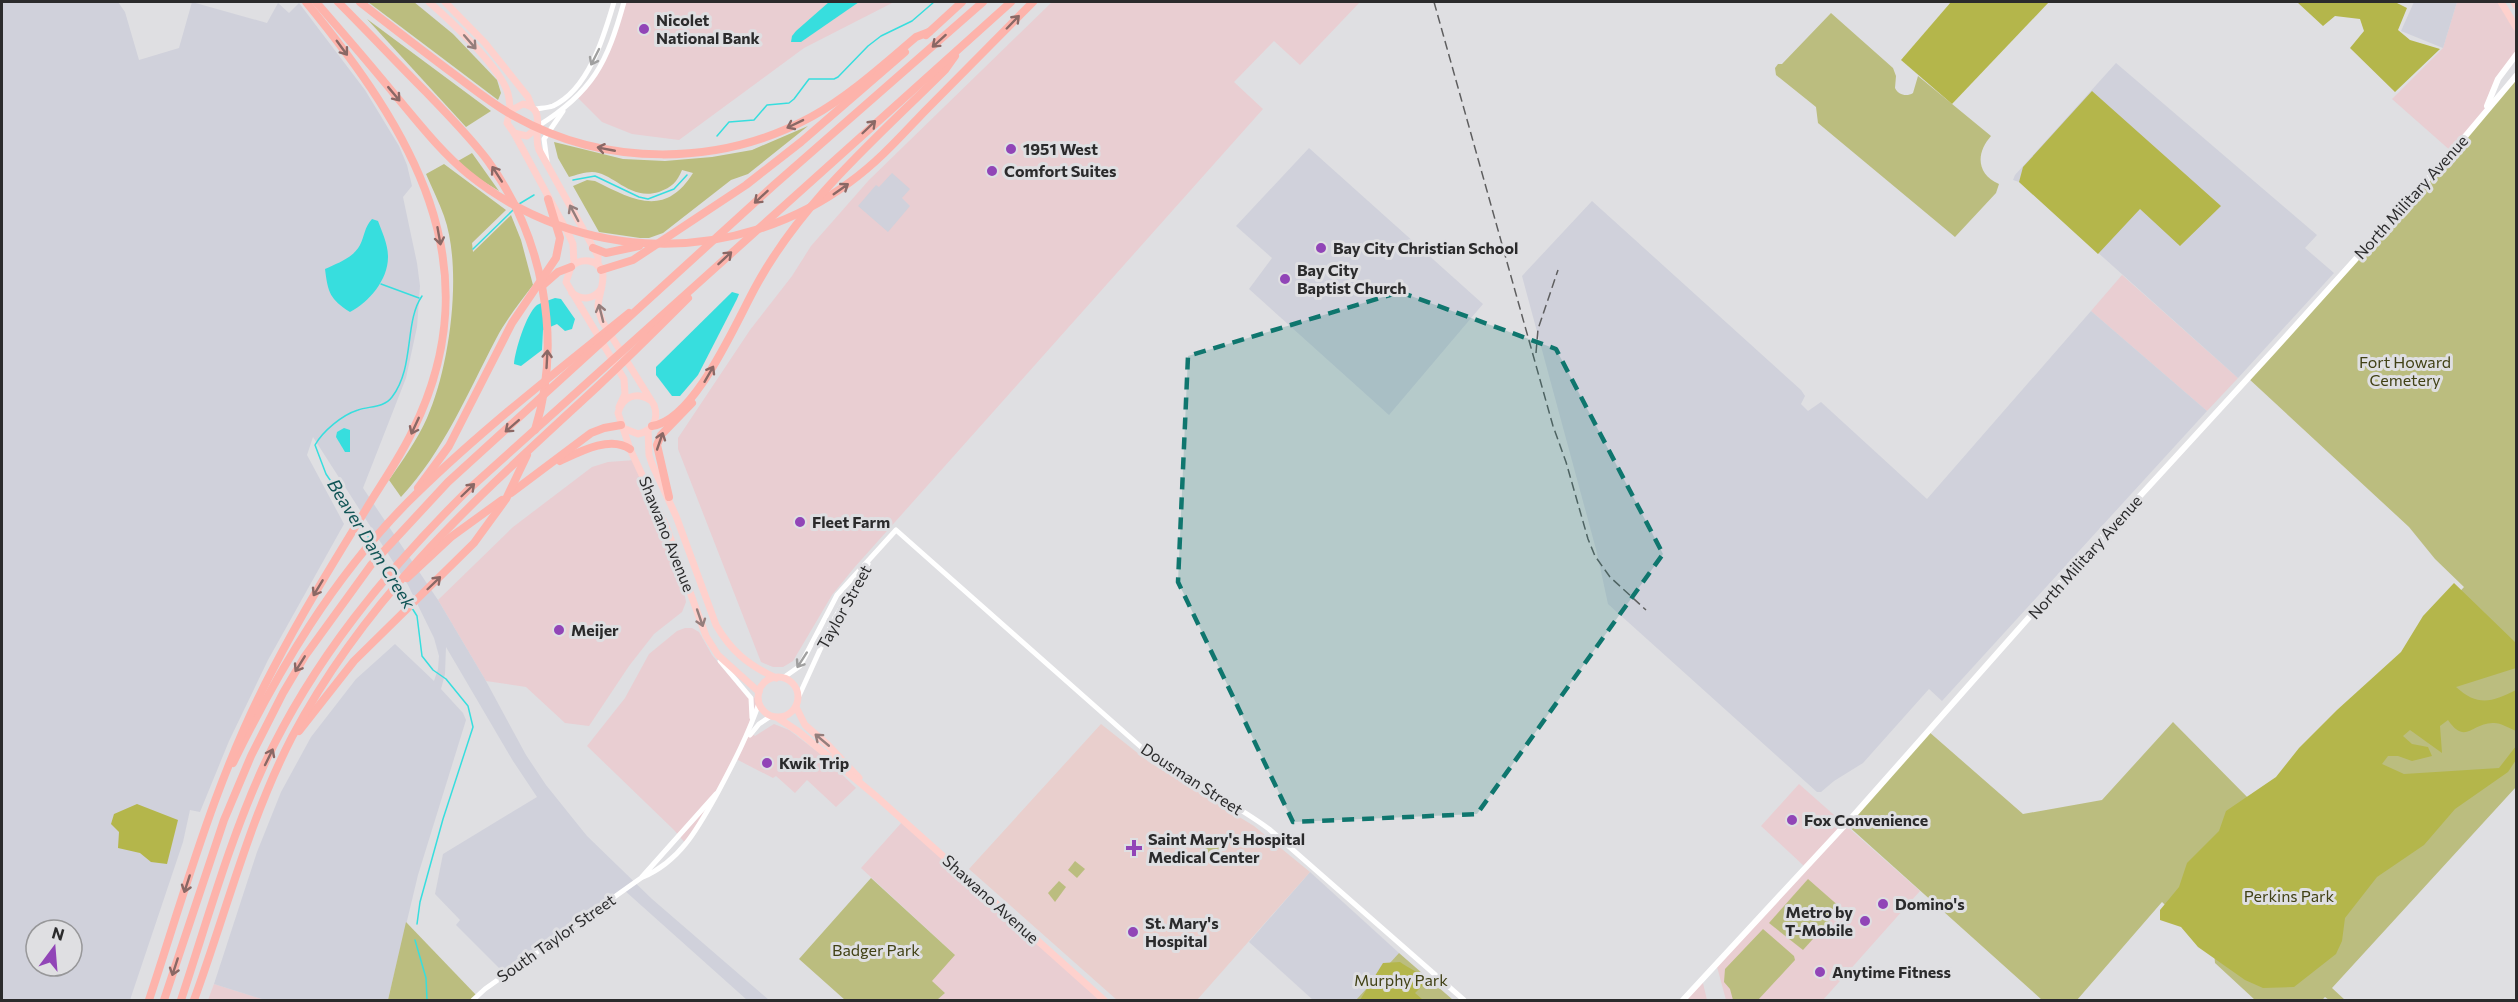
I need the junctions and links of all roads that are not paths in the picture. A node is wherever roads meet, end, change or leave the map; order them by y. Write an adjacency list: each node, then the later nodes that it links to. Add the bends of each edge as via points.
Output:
1 (306, 2): 61 (highway, one-way to 61, via 372,90 423,180 443,256 442,335 435,373 411,435 297,624 236,745)
2 (316, 2): 12 (highway, one-way to 12, via 467,174 515,207 574,232 634,243 703,242 762,229 815,205 868,168)
3 (339, 2): 57 (highway, one-way to 3, via 342,675 468,550 494,516 512,488 530,447 545,383 548,349 539,269 515,206 492,167)
4 (360, 2): 17 (highway, one-way to 4, via 916,37 825,108 783,131 715,151 665,155 616,152 566,139 523,121 482,96)
5 (429, 2): 23 (main road, one-way to 23, via 502,79)
6 (445, 2): 21 (main road, via 485,43)
7 (614, 2): 21 (street, one-way to 21, via 600,48 585,75 557,104)
8 (624, 2): 22 (street, via 606,59 585,90)
9 (962, 2): 17 (highway)
10 (983, 2): 37 (highway, one-way to 37)
11 (1011, 2): 18 (highway)
12 (1033, 2)
13 (2500, 2): 16 (main road)
14 (2514, 2): 15 (main road)
15 (2517, 6)
16 (2517, 27)
17 (929, 32): 29 (highway, via 780,159)
18 (960, 48): 36 (highway, one-way to 18, via 775,211); 38 (highway, one-way to 18, via 767,267 800,218 849,162 945,70)
19 (2517, 55): 24 (main road, North Military Avenue, via 2498,79)
20 (2517, 76): 24 (main road, North Military Avenue)
21 (533, 108): 23 (main road, via 518,105); 25 (main road, via 539,117)
22 (564, 110): 25 (street); 27 (street, via 544,139)
23 (510, 111): 26 (main road, via 507,123)
24 (2484, 112): 70 (main road, North Military Avenue, via 2272,352)
25 (537, 127): 26 (main road, via 527,136); 27 (main road, via 537,145)
26 (514, 134): 28 (main road)
27 (548, 163): 30 (main road, one-way to 27)
28 (548, 199): 31 (main road, via 573,244); 35 (highway, via 559,235 558,251)
29 (672, 234): 30 (highway, via 613,252); 32 (highway, via 626,264)
30 (593, 248): 32 (main road)
31 (573, 265): 32 (main road, via 587,261); 34 (main road, via 566,282); 35 (highway, via 554,275)
32 (600, 268): 33 (main road)
33 (603, 287): 34 (main road, via 588,298); 39 (main road, one-way to 33, via 602,321 598,307)
34 (571, 293): 40 (main road, via 624,379 625,394)
35 (522, 306): 46 (highway, via 452,441)
36 (637, 343): 47 (highway); 65 (highway, one-way to 36, via 245,810 292,712 331,650 382,581 426,531 594,377)
37 (584, 356): 46 (highway, via 472,442); 64 (highway, one-way to 64, via 415,516 371,565 328,623 266,724 230,806)
38 (699, 391): 42 (highway, via 671,417); 45 (highway, one-way to 38, via 657,445)
39 (650, 400): 40 (main road, via 633,395); 42 (main road, via 656,410)
40 (619, 406): 41 (main road)
41 (622, 426): 42 (main road, via 632,433); 43 (main road, Shawano Avenue); 44 (highway, via 599,429)
42 (650, 428): 45 (main road, Shawano Avenue, via 649,455)
43 (630, 449): 44 (highway, via 621,444 601,446); 49 (main road, Shawano Avenue, one-way to 49, via 654,497)
44 (550, 464): 47 (highway)
45 (669, 498): 50 (main road, Shawano Avenue, via 725,641 751,665)
46 (407, 503): 61 (highway, via 318,613 283,668)
47 (438, 543): 57 (highway, via 363,625)
48 (872, 557): 50 (street, Taylor Street, one-way to 50, via 830,605 801,666); 52 (street, Taylor Street, via 834,619); 69 (street, Dousman Street, via 896,530 1141,747 1269,829)
49 (706, 636): 51 (main road, Shawano Avenue, via 718,655); 56 (street, via 711,650 751,698)
50 (779, 678): 51 (main road, via 765,682); 52 (main road, via 794,685)
51 (759, 692): 53 (main road)
52 (798, 698): 54 (main road)
53 (759, 703): 55 (main road); 56 (street, South Taylor Street)
54 (796, 707): 55 (main road, via 788,715); 60 (main road, Shawano Avenue, one-way to 54, via 805,725)
55 (774, 717): 58 (street, South Taylor Street, via 759,724); 60 (main road, Shawano Avenue, via 799,732)
56 (750, 728): 58 (street, South Taylor Street)
57 (292, 738): 66 (highway, via 248,840)
58 (746, 741): 59 (street, South Taylor Street)
59 (716, 794): 62 (street, South Taylor Street); 62 (street, South Taylor Street, via 687,844 659,869)
60 (877, 797): 68 (main road, Shawano Avenue)
61 (215, 802): 63 (highway, one-way to 63)
62 (641, 878): 67 (street, South Taylor Street)
63 (149, 1000)
64 (164, 1000)
65 (181, 1000)
66 (194, 1000)
67 (472, 1000)
68 (1104, 1000)
69 (1464, 1000)
70 (1683, 1000)

